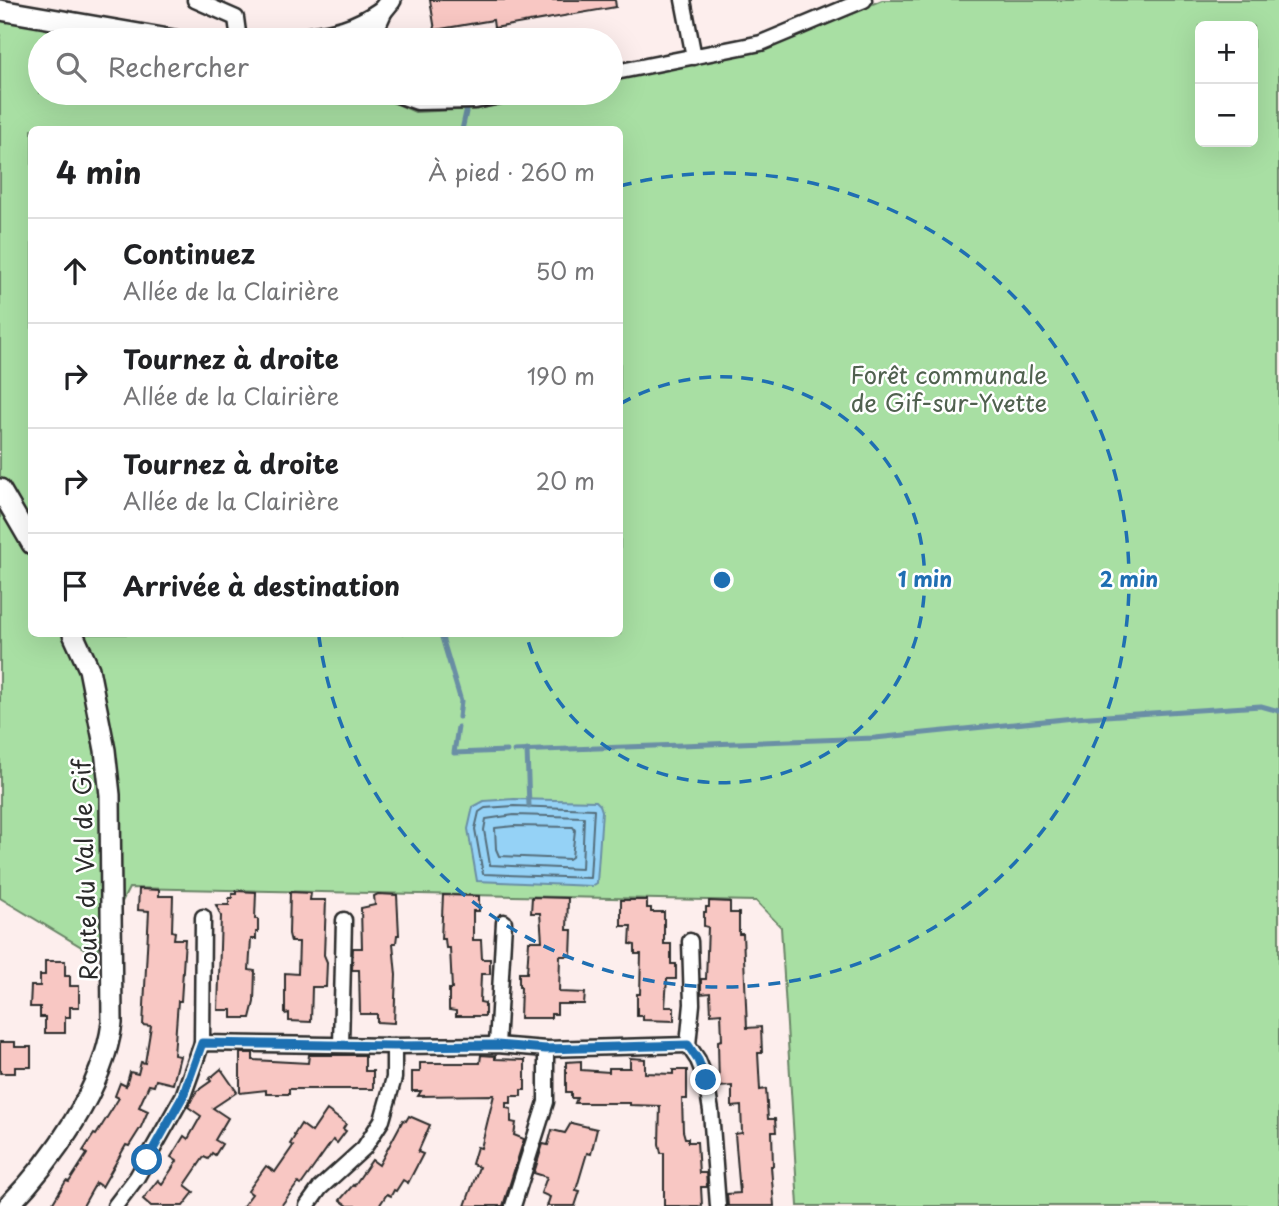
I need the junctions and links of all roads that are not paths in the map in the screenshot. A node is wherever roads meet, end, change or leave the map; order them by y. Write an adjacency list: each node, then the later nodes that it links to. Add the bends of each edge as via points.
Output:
1 (195, 0): 7 (street, via 236,18)
2 (683, 0): 10 (street)
3 (864, 0): 10 (street, via 761,43)
4 (387, 6): 8 (street); 9 (street)
5 (0, 10): 6 (street)
6 (104, 28)
7 (237, 28)
8 (358, 28)
9 (375, 28)
10 (694, 57): 11 (street)
11 (623, 71)
12 (0, 489): 13 (street)
13 (28, 537)
14 (74, 637): 25 (street, Route du Val de Gif, via 89,669 110,795 112,1023 100,1065 60,1118 36,1172)
15 (203, 917): 19 (street)
16 (344, 920): 20 (street)
17 (504, 922): 21 (street)
18 (690, 941): 22 (street)
19 (202, 1043): 20 (street); 26 (street, via 183,1096)
20 (341, 1045): 23 (street)
21 (497, 1045): 23 (street); 24 (street)
22 (688, 1045): 24 (street); 29 (street, via 706,1080 712,1111)
23 (394, 1046): 27 (street, via 394,1078 382,1119 364,1147)
24 (546, 1049): 28 (street, via 546,1102)
25 (8, 1206)
26 (115, 1206)
27 (307, 1206)
28 (513, 1206)
29 (718, 1206)

